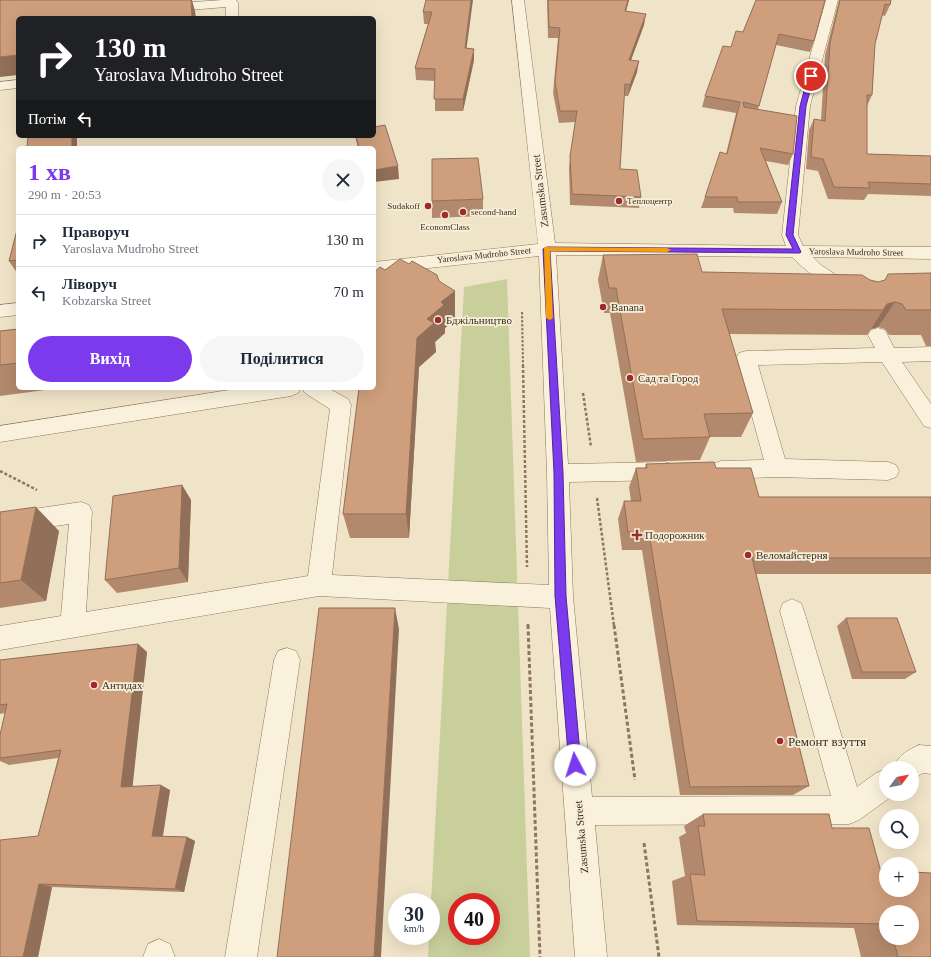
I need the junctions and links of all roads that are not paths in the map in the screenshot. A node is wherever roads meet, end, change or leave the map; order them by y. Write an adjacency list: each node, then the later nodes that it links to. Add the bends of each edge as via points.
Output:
1 (518, 0): 7 (street, Zasumska Street)
2 (832, 0): 8 (street, via 803,106 790,235)
3 (152, 8): 4 (street, via 232,2)
4 (232, 16)
5 (16, 84): 6 (street)
6 (0, 86)
7 (547, 249): 8 (street, Yaroslava Mudroho Street); 10 (street, Yaroslava Mudroho Street); 23 (street, Zasumska Street)
8 (797, 252): 9 (street, Yaroslava Mudroho Street); 11 (street, via 815,269)
9 (931, 253)
10 (376, 268)
11 (862, 300)
12 (16, 309): 13 (street)
13 (0, 311)
14 (878, 335): 16 (street)
15 (931, 354): 16 (street)
16 (888, 356): 19 (street); 21 (street, via 746,358)
17 (278, 390): 20 (street)
18 (315, 390): 25 (street, via 341,405)
19 (931, 420)
20 (0, 434)
21 (778, 468): 22 (street); 23 (street)
22 (888, 471)
23 (558, 473): 26 (street, Zasumska Street)
24 (0, 524): 28 (street, via 81,512)
25 (319, 585): 26 (street); 28 (street)
26 (560, 596): 35 (street, Zasumska Street)
27 (792, 611): 34 (street)
28 (73, 627): 29 (street)
29 (0, 638)
30 (287, 660): 36 (street)
31 (931, 760): 32 (street)
32 (917, 761)
33 (879, 788): 34 (street)
34 (849, 810): 35 (street)
35 (579, 811): 37 (street, Zasumska Street)
36 (241, 957)
37 (591, 957)

